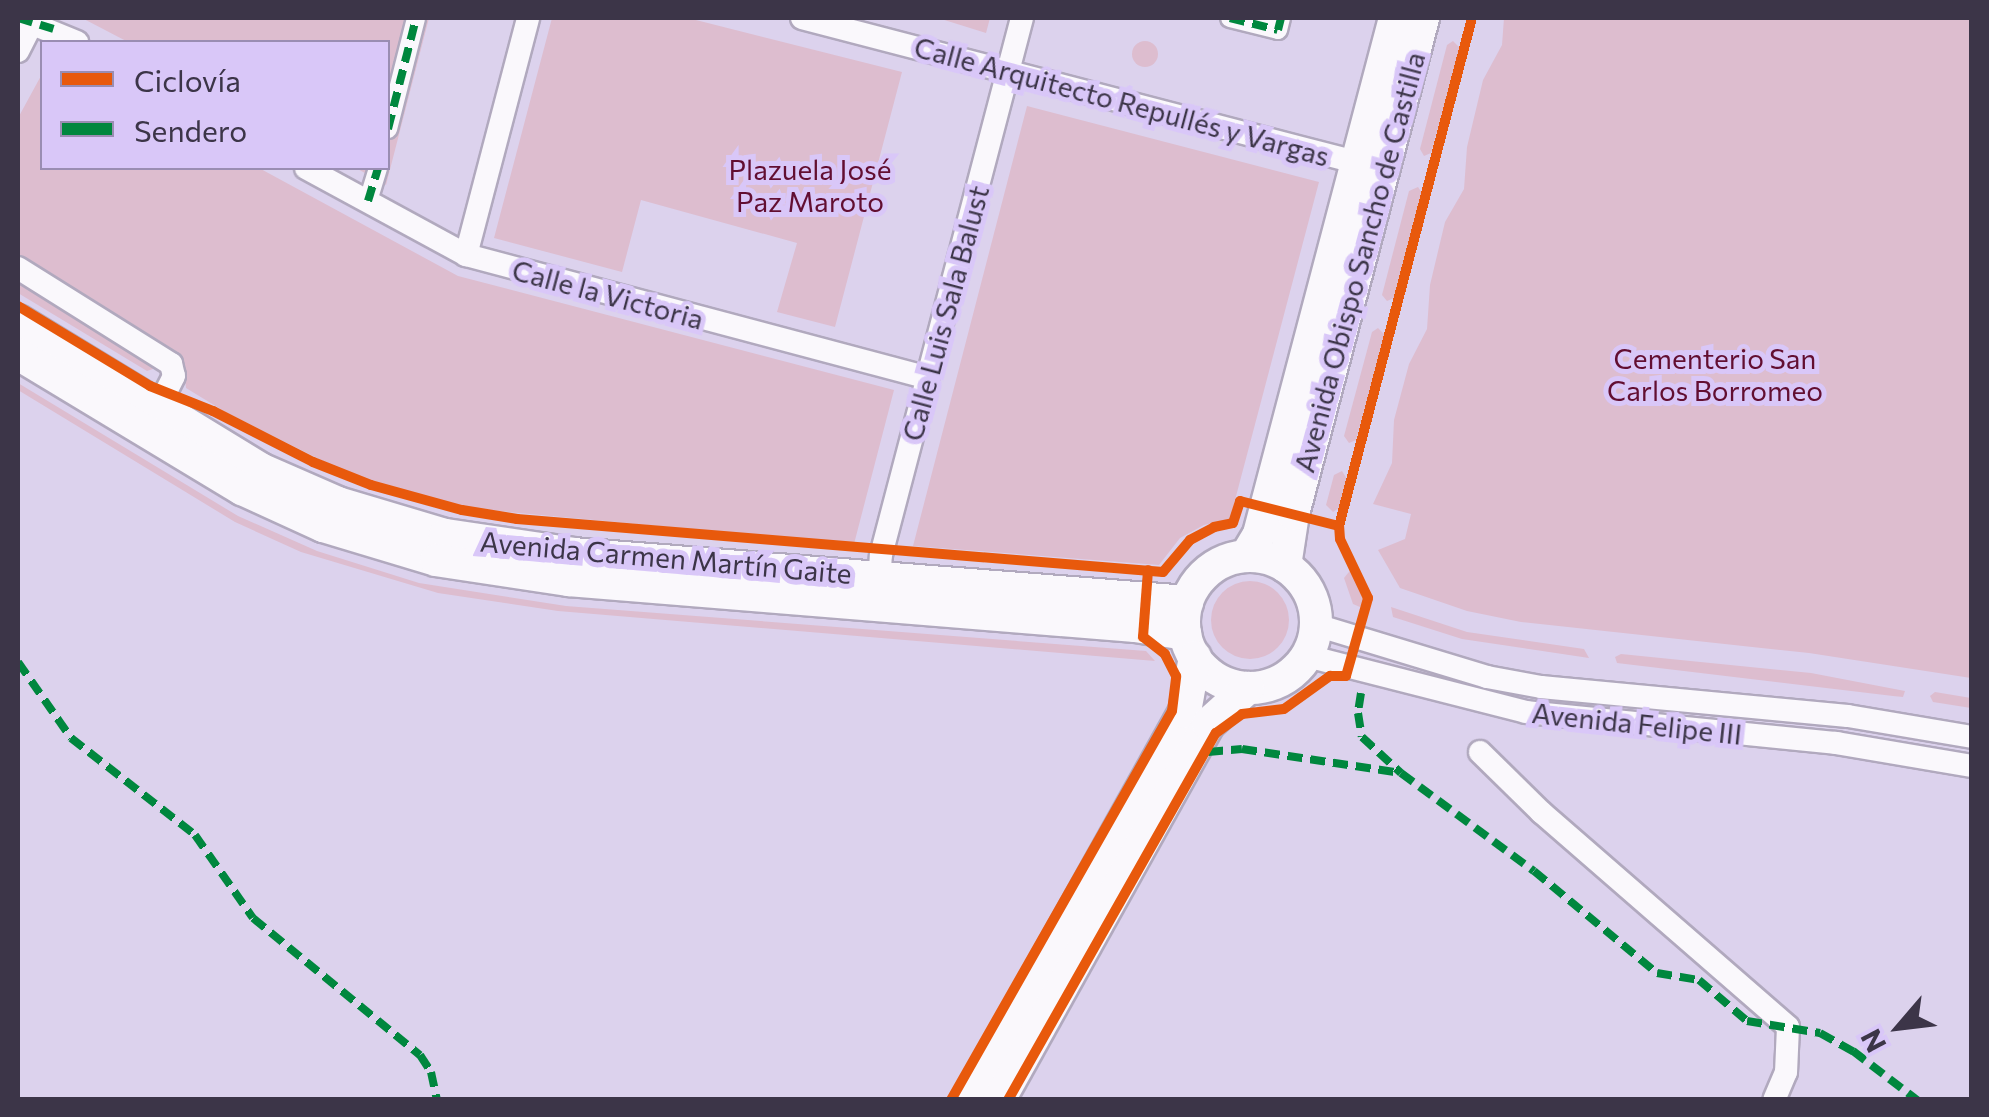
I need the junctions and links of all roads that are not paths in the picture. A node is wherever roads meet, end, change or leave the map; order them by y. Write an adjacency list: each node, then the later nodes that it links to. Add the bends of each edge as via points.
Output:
1 (416, 18): 13 (street)
2 (528, 18): 18 (street)
3 (802, 18): 12 (street, Calle Arquitecto Repullés y Vargas)
4 (1022, 18): 12 (street, Calle Luis Sala Balust)
5 (1230, 18): 6 (street, via 1278,30)
6 (1281, 18)
7 (1396, 18): 14 (main road, Avenida Obispo Sancho de Castilla)
8 (1423, 18): 14 (main road, Avenida Obispo Sancho de Castilla)
9 (39, 21): 10 (street); 11 (street)
10 (73, 40)
11 (18, 51)
12 (1008, 71): 14 (street, Calle Arquitecto Repullés y Vargas); 22 (street, Calle Luis Sala Balust)
13 (390, 121)
14 (1370, 166): 25 (main road, Avenida Obispo Sancho de Castilla, via 1259,534); 26 (main road, Avenida Obispo Sancho de Castilla)
15 (310, 170): 17 (street, Calle la Victoria)
16 (377, 170): 17 (street)
17 (368, 201): 18 (street, Calle la Victoria)
18 (466, 255): 22 (street, Calle la Victoria)
19 (18, 268): 23 (street, via 171,364 174,376)
20 (18, 322): 23 (main road, Avenida Carmen Martín Gaite)
21 (18, 354): 24 (main road, Avenida Carmen Martín Gaite)
22 (927, 378): 27 (street, Calle Luis Sala Balust)
23 (158, 407): 24 (street); 27 (main road, Avenida Carmen Martín Gaite, via 260,469 356,509 445,534)
24 (162, 441): 27 (main road, Avenida Carmen Martín Gaite, via 242,489 323,526 436,560 561,579)
25 (1246, 556): 26 (main road); 28 (main road, via 1209,570)
26 (1285, 566): 29 (main road, via 1309,592)
27 (883, 591): 28 (main road, Avenida Carmen Martín Gaite)
28 (1189, 631): 30 (main road, via 1218,679); 34 (main road, via 1185,712)
29 (1312, 640): 30 (main road, via 1276,683); 31 (street, Avenida Felipe III, via 1541,687 1848,716); 33 (street, Avenida Felipe III, via 1526,712 1836,743)
30 (1248, 688): 35 (main road, via 1208,724)
31 (1972, 736)
32 (1480, 752): 36 (street, via 1788,1027 1786,1072)
33 (1972, 766)
34 (969, 1100)
35 (999, 1100)
36 (1774, 1100)

